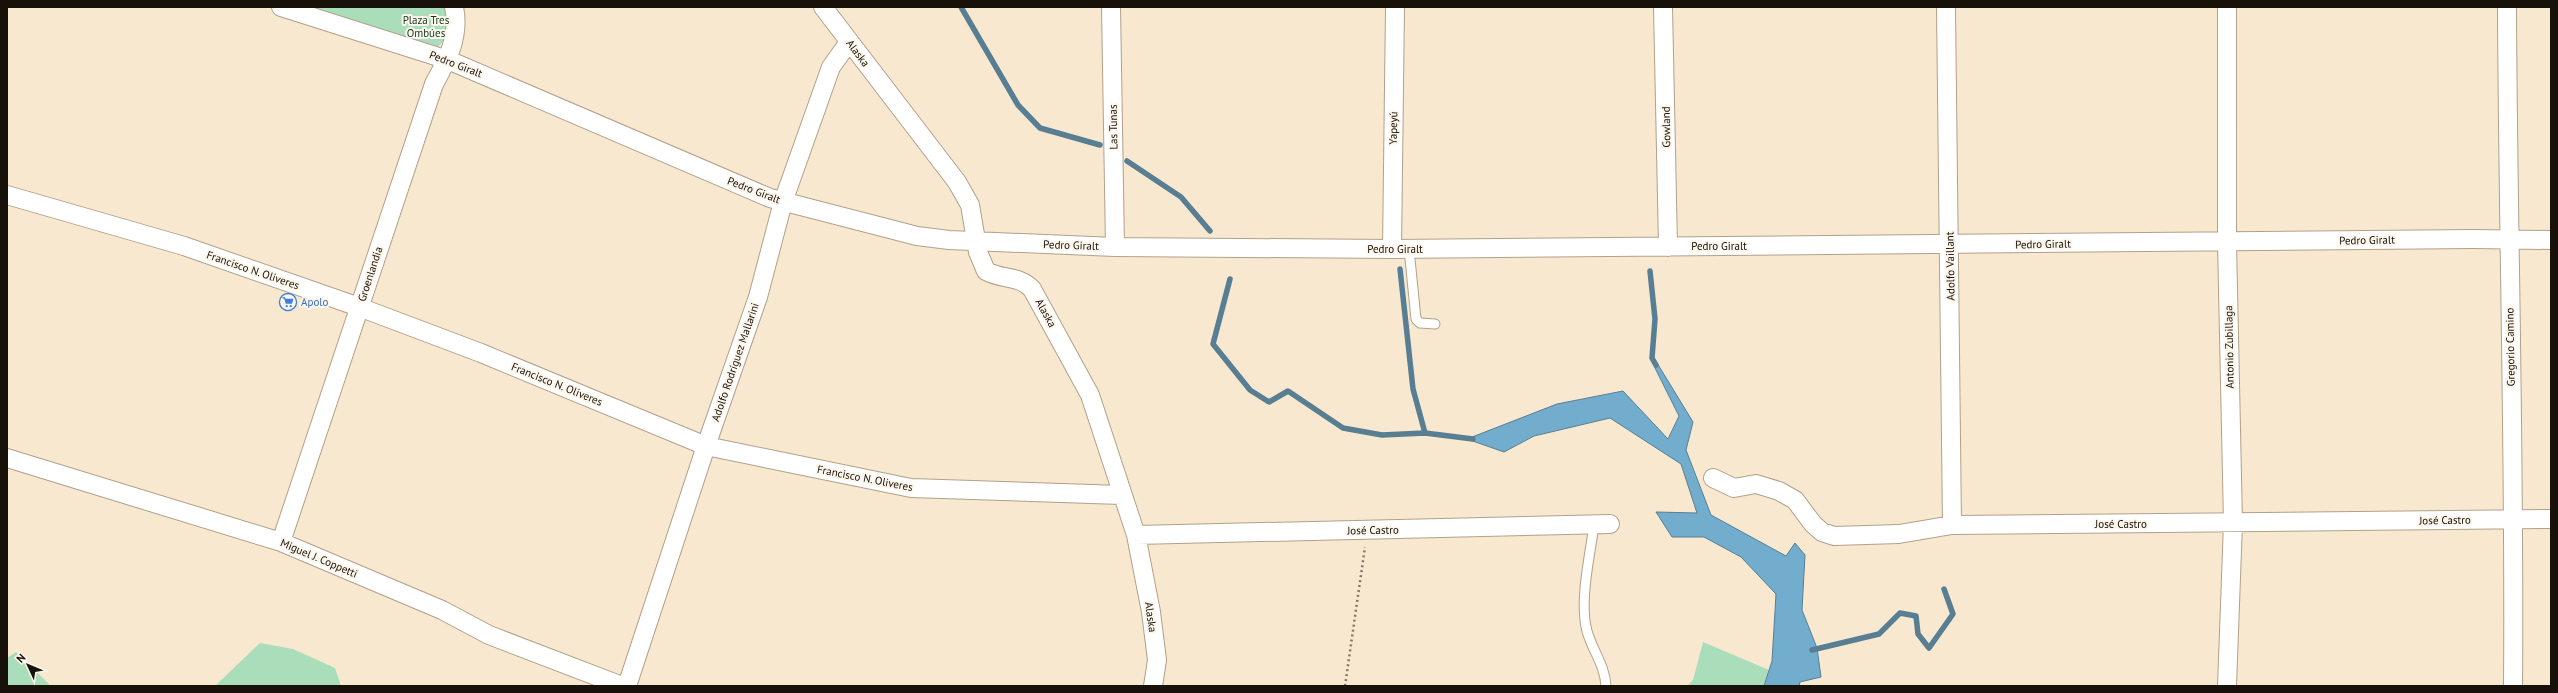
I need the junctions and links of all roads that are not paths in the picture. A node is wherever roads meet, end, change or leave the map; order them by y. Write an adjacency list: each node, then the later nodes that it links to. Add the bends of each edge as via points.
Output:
1 (281, 7): 11 (street, Pedro Giralt)
2 (454, 7): 11 (street, Groenlandia, via 456,25)
3 (823, 7): 10 (street, Alaska)
4 (1111, 7): 19 (street, Las Tunas)
5 (1395, 7): 21 (street, Yapeyú)
6 (1663, 7): 20 (street, Gowland)
7 (1946, 7): 18 (street, Adolfo Vaillant)
8 (2228, 7): 17 (street, Antonio Zubillaga)
9 (2507, 7): 14 (street, Gregorio Camino)
10 (849, 42): 13 (street, Adolfo Rodríguez Mallarini, via 831,67); 16 (street, Alaska, via 957,182 970,205)
11 (448, 60): 13 (street, Pedro Giralt); 22 (street, Groenlandia, via 434,84)
12 (7, 195): 22 (street, Francisco N. Oliveres, via 184,246)
13 (783, 202): 16 (street, Pedro Giralt, via 917,236); 24 (street, Adolfo Rodríguez Mallarini, via 758,297)
14 (2508, 240): 15 (street, Pedro Giralt); 17 (street, Pedro Giralt); 28 (street, Gregorio Camino)
15 (2551, 240)
16 (977, 242): 19 (street, Pedro Giralt); 27 (street, Alaska, via 981,263 986,271 1026,282 1040,301 1090,395)
17 (2227, 242): 18 (street, Pedro Giralt); 30 (street, Antonio Zubillaga)
18 (1950, 245): 20 (street, Pedro Giralt); 32 (street, Adolfo Vaillant)
19 (1115, 247): 21 (street, Pedro Giralt)
20 (1668, 247): 21 (street, Pedro Giralt)
21 (1400, 249): 23 (lane, via 1416,319 1420,323)
22 (359, 307): 24 (street, Francisco N. Oliveres, via 481,353); 34 (street, Groenlandia)
23 (1435, 324)
24 (706, 446): 27 (street, Francisco N. Oliveres, via 911,488); 36 (street, Adolfo Rodríguez Mallarini)
25 (7, 458): 34 (street, Miguel J. Coppetti)
26 (1713, 478): 32 (street, José Castro, via 1734,488 1756,484 1779,491 1795,500 1822,532 1834,536 1899,534)
27 (1122, 496): 33 (street, Alaska)
28 (2514, 519): 29 (street, José Castro); 30 (street, José Castro); 40 (street, Gregorio Camino)
29 (2551, 519)
30 (2233, 523): 32 (street, José Castro); 39 (street, Antonio Zubillaga)
31 (1602, 525): 33 (street, José Castro); 38 (lane, via 1584,612 1587,633 1598,654)
32 (1952, 525)
33 (1136, 535): 37 (street, Alaska, via 1151,612 1157,660)
34 (281, 542): 35 (street, Miguel J. Coppetti, via 442,610 489,635)
35 (622, 686)
36 (628, 686)
37 (1152, 686)
38 (1606, 686)
39 (2227, 686)
40 (2513, 686)

